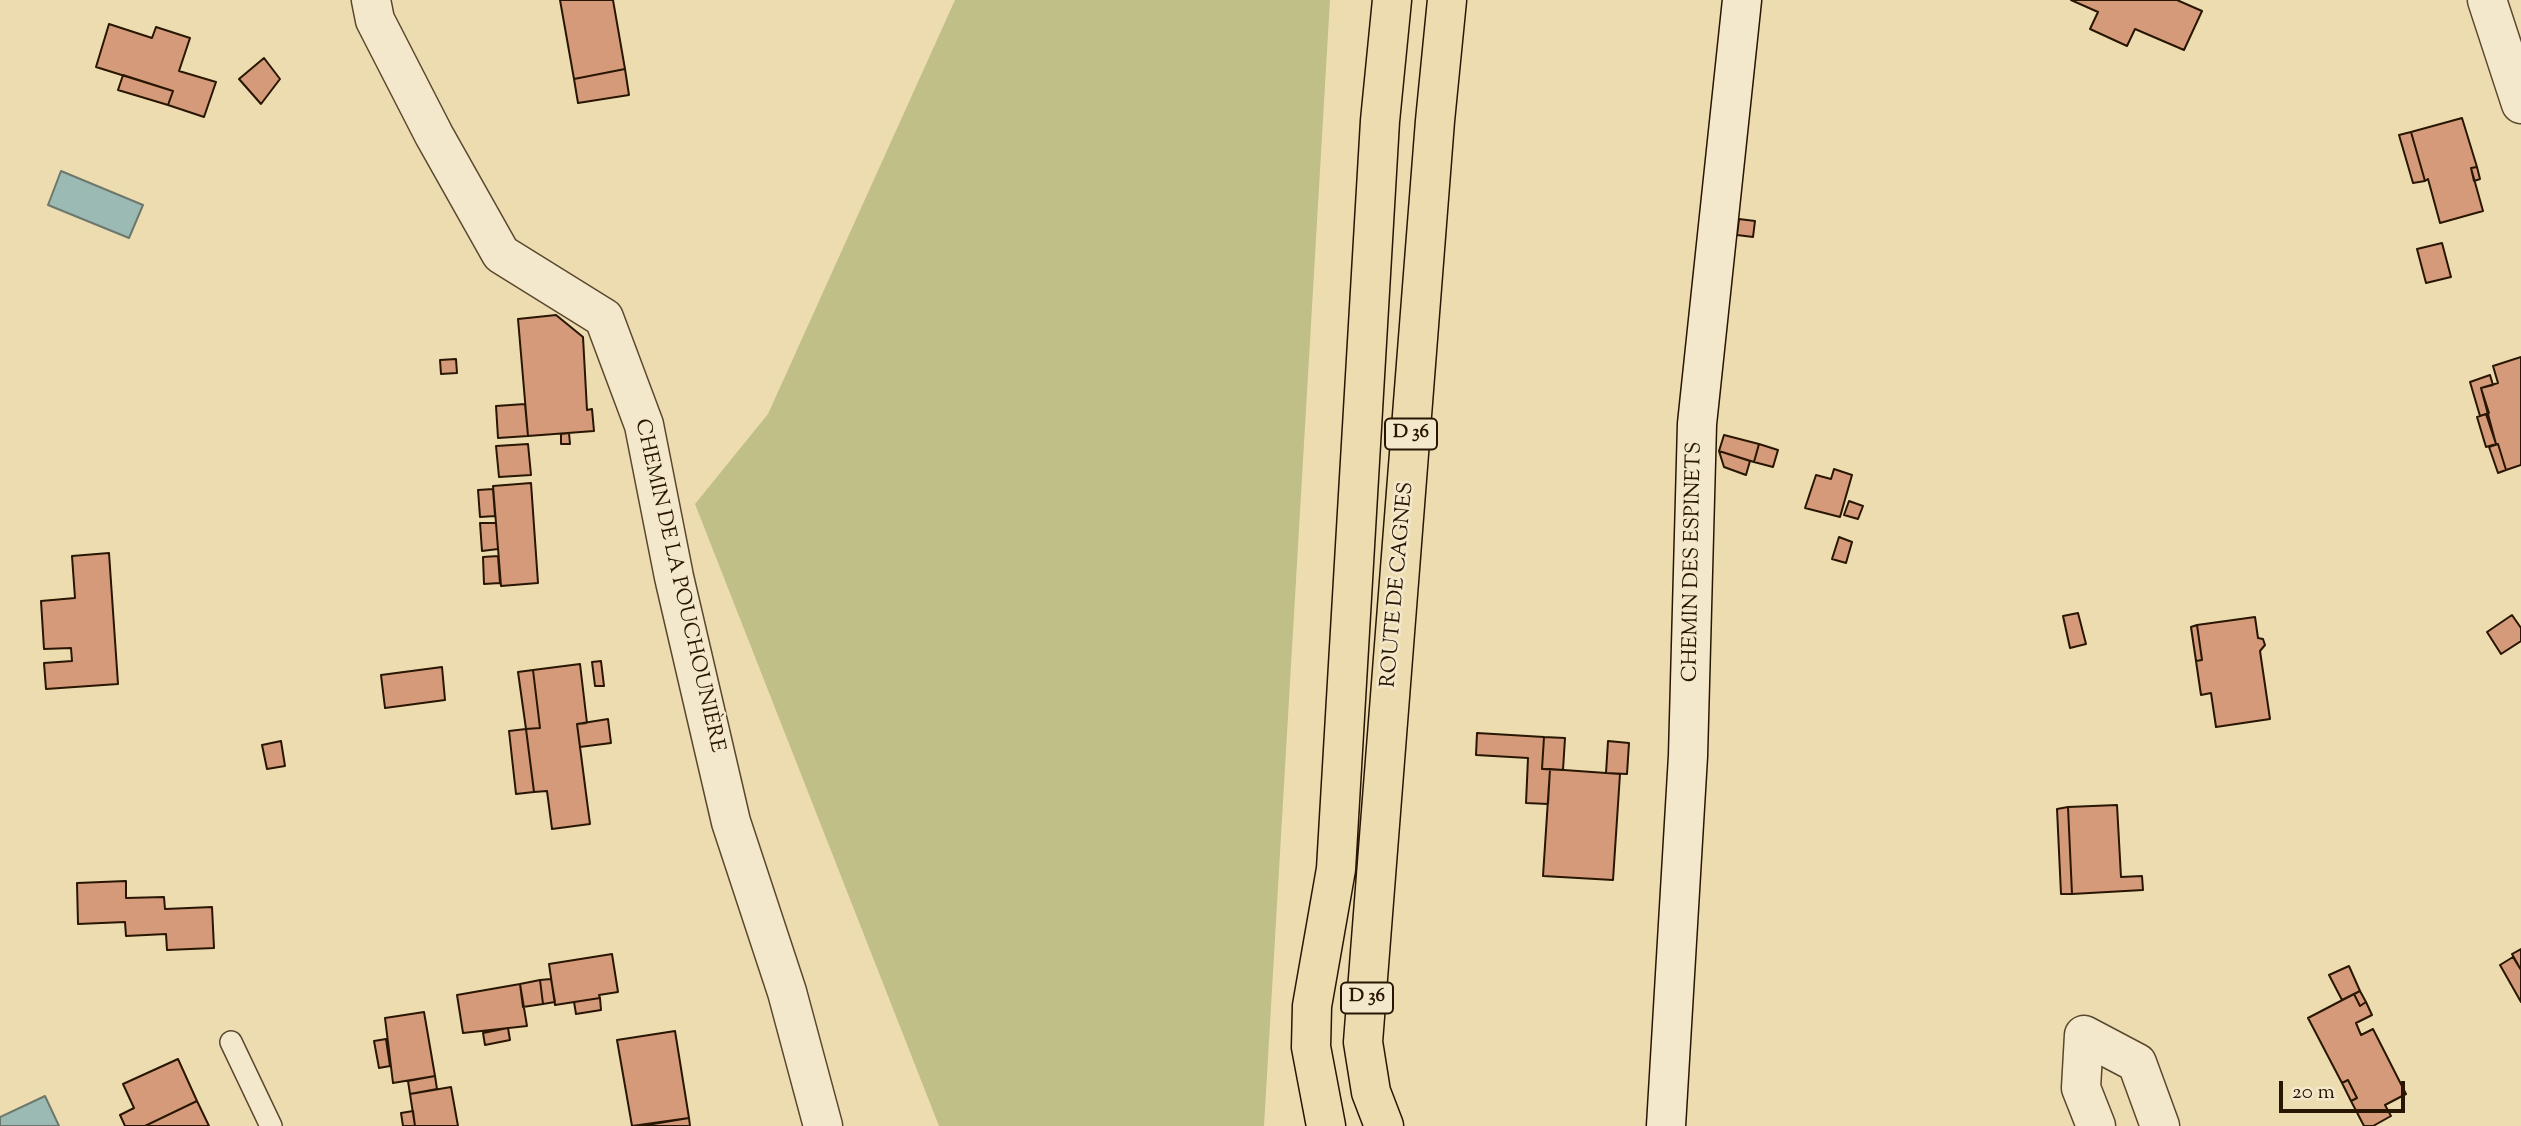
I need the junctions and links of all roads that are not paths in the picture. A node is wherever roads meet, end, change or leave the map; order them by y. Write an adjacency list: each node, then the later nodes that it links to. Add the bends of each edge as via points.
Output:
1 (371, 0): 9 (street, CHEMIN DE LA POUCHOUNIÈRE, via 375,20 501,254 604,318 644,425 731,822 787,992)
2 (1392, 0): 10 (main road, ROUTE DE CAGNES / D 36, via 1380,121 1336,869 1312,1006 1311,1047)
3 (1447, 0): 11 (main road, ROUTE DE CAGNES / D 36, via 1363,1042 1371,1092)
4 (1742, 0): 12 (street, CHEMIN DES ESPINETS, via 1697,424 1688,756)
5 (2487, 0): 6 (street)
6 (2521, 104)
7 (231, 1042): 8 (lane)
8 (271, 1126)
9 (823, 1126)
10 (1326, 1126)
11 (1384, 1126)
12 (1666, 1126)
13 (2096, 1126): 14 (street, via 2081,1088 2084,1035 2137,1063)
14 (2160, 1126)

